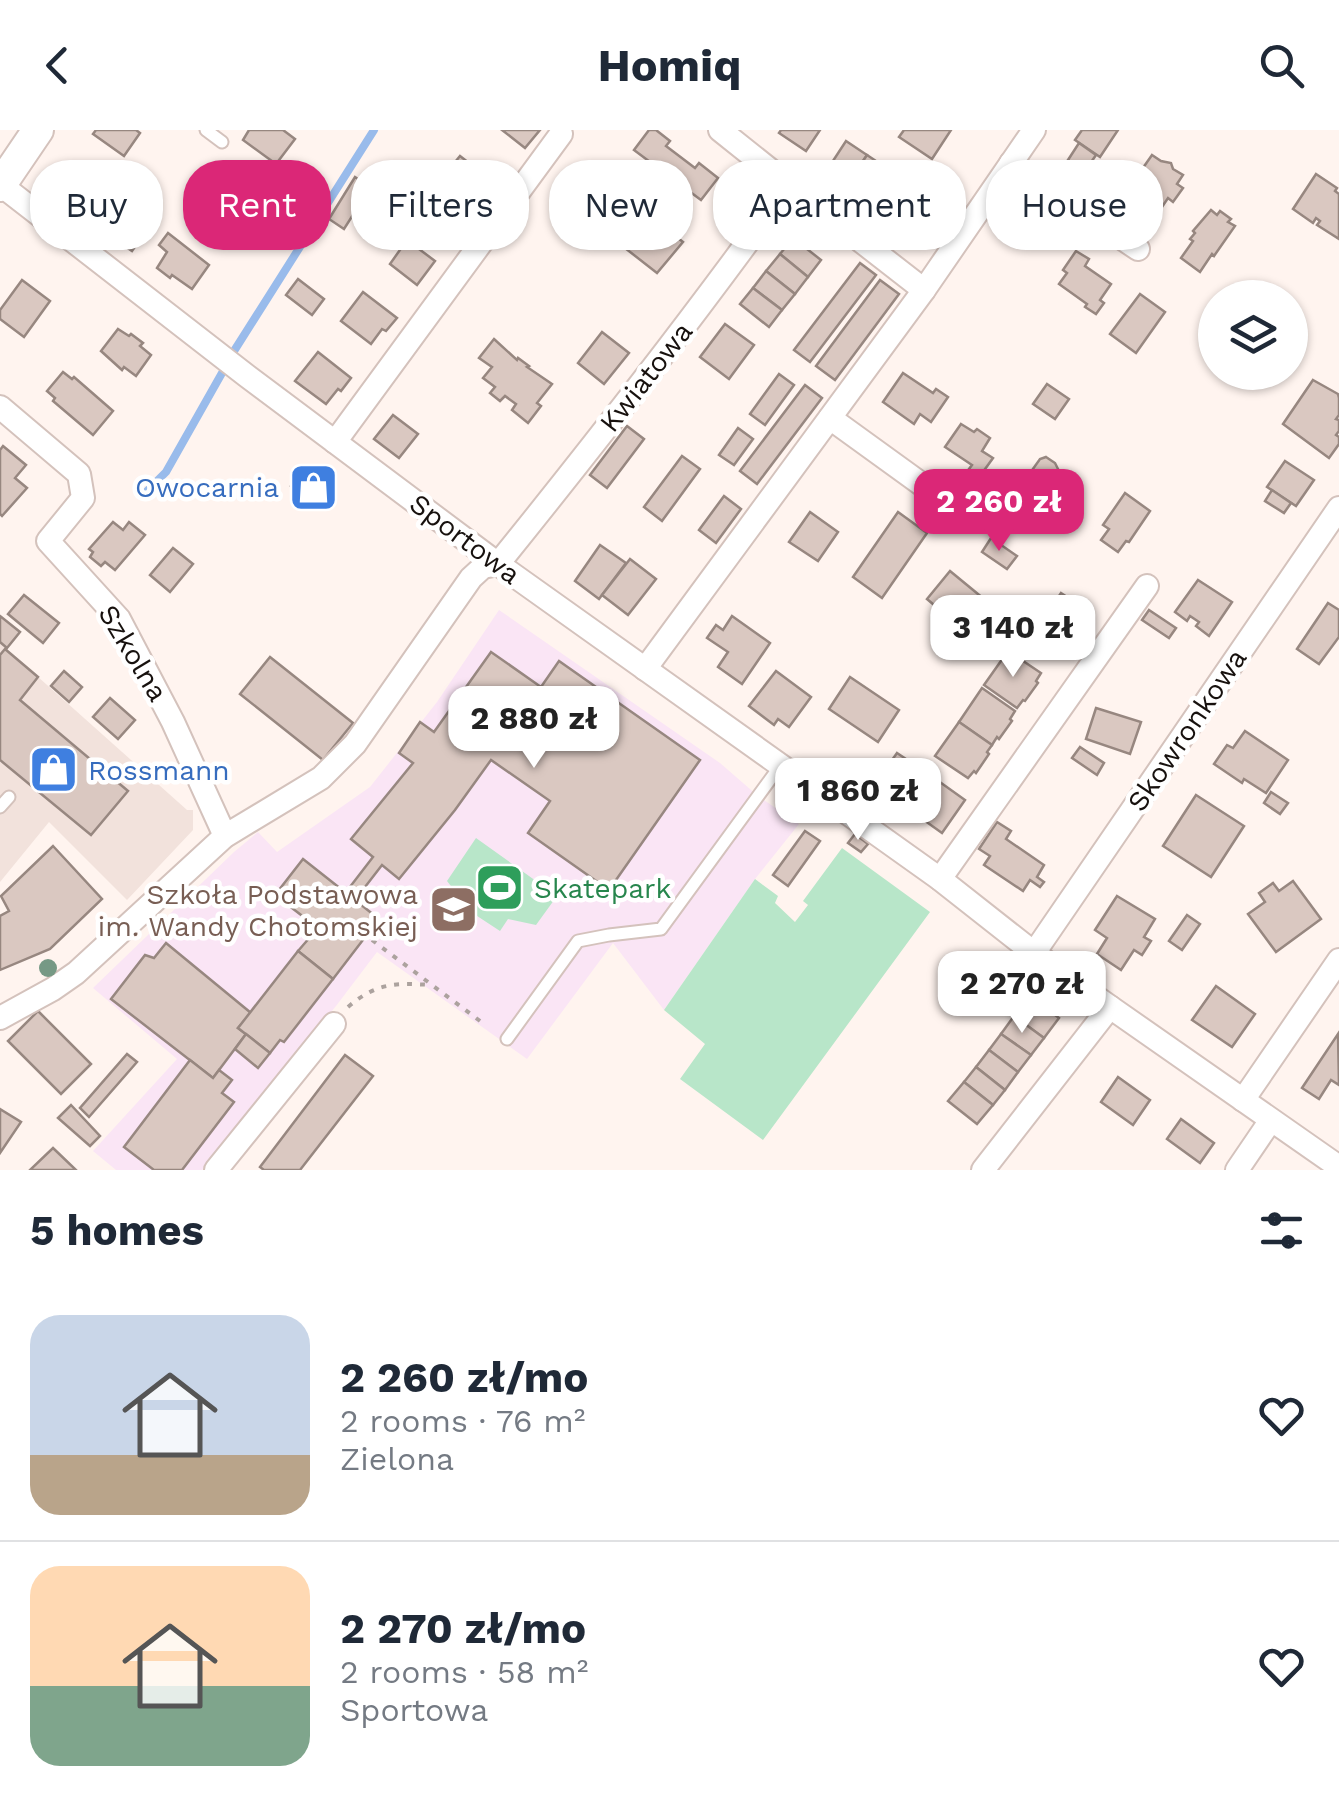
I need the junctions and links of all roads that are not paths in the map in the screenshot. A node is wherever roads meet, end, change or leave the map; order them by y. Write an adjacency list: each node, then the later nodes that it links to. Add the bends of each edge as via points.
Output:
1 (38, 130): 9 (street)
2 (206, 130): 6 (lane)
3 (1034, 130): 8 (street)
4 (729, 133): 7 (street)
5 (562, 134): 16 (street)
6 (222, 142)
7 (760, 160)
8 (1013, 160)
9 (0, 185): 16 (street, Sportowa)
10 (986, 199): 13 (street)
11 (741, 250): 19 (street, Kwiatowa)
12 (873, 250): 13 (street)
13 (924, 290): 15 (street)
14 (0, 407): 23 (street, Szkolna, via 79,474 83,498 48,541 119,619)
15 (830, 418): 18 (street); 21 (street)
16 (335, 442): 19 (street, Sportowa)
17 (1339, 508): 25 (street, Skowronkowa)
18 (964, 515)
19 (498, 564): 21 (street, Sportowa); 23 (street, via 471,578 355,744 321,778)
20 (1147, 586): 24 (street)
21 (645, 670): 22 (street, Sportowa)
22 (780, 766): 24 (street, Sportowa); 30 (lane, via 660,928 578,941)
23 (226, 836): 28 (street, via 76,973)
24 (940, 879): 25 (street, Sportowa)
25 (1034, 953): 27 (street, Sportowa)
26 (1339, 960): 31 (street)
27 (1110, 1007): 31 (street, Sportowa); 35 (street)
28 (0, 1018)
29 (334, 1024): 34 (street)
30 (507, 1039)
31 (1242, 1100): 32 (street, Sportowa)
32 (1271, 1120): 33 (street, Sportowa); 36 (street)
33 (1339, 1167)
34 (216, 1170)
35 (983, 1170)
36 (1237, 1170)

